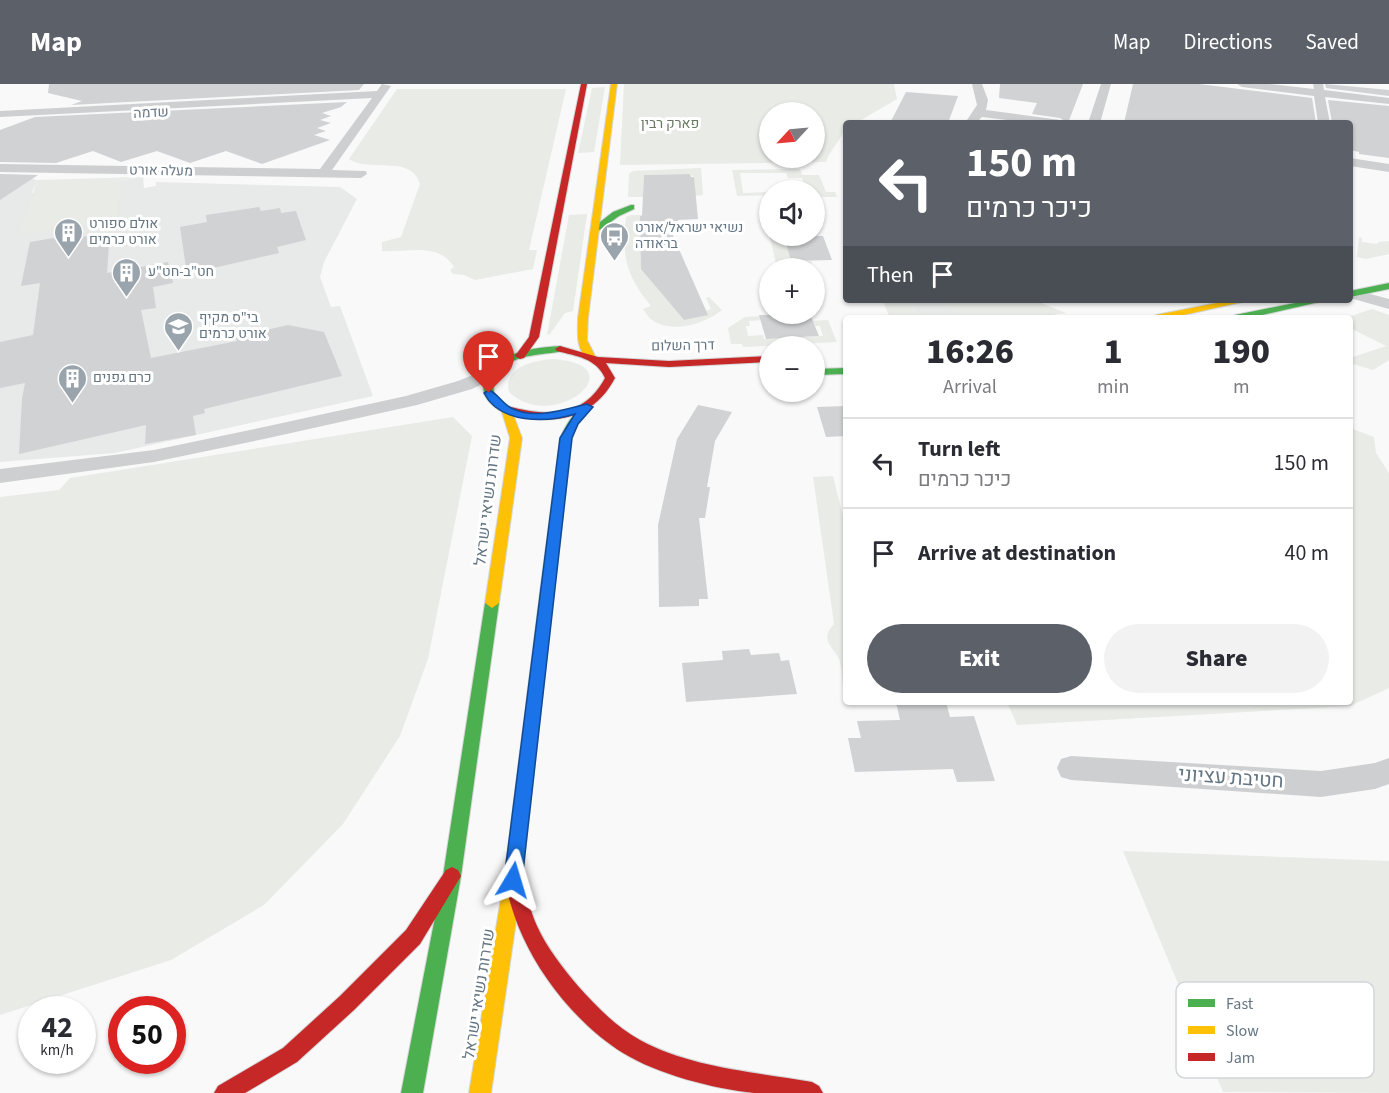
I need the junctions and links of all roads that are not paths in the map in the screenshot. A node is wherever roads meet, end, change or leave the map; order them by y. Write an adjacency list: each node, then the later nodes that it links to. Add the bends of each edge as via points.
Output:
1 (310, 84): 9 (street)
2 (584, 84): 33 (main road, via 534,337)
3 (614, 84): 23 (main road)
4 (977, 84): 11 (street, via 984,96)
5 (1106, 84): 15 (street)
6 (1242, 84): 7 (street)
7 (1319, 88): 10 (street); 16 (street)
8 (384, 89): 9 (street, שדמה); 21 (street)
9 (301, 97): 12 (street, שדמה); 17 (street, שדמה, via 272,106)
10 (1389, 101)
11 (981, 113): 13 (street); 14 (street)
12 (0, 114)
13 (973, 120)
14 (1036, 120)
15 (1095, 120)
16 (1324, 120)
17 (0, 122)
18 (1353, 162): 20 (street)
19 (0, 168): 21 (street, מעלה אורט)
20 (1389, 168)
21 (322, 174): 22 (street, מעלה אורט)
22 (361, 174)
23 (600, 195): 24 (main road); 24 (main road, via 631,207)
24 (596, 229): 34 (main road, via 582,340)
25 (1389, 286): 26 (main road)
26 (1353, 294)
27 (1353, 295): 30 (street)
28 (1231, 303): 31 (main road)
29 (1308, 303): 32 (main road)
30 (1389, 304)
31 (1171, 315)
32 (1250, 315)
33 (520, 356): 34 (main road, דרך השלום, via 560,350); 36 (main road)
34 (594, 358): 35 (main road, דרך השלום, via 669,363); 41 (main road, via 609,371 610,392)
35 (759, 359)
36 (495, 371): 39 (street, via 465,385); 40 (main road, שדרות נשיאי ישראל, via 489,393)
37 (843, 371): 38 (main road)
38 (825, 372)
39 (411, 401): 40 (street, via 465,398); 42 (street, via 154,456)
40 (501, 406): 41 (main road, via 518,414 544,417); 45 (main road, שדרות נשיאי ישראל, via 516,438)
41 (587, 407): 46 (main road, שדרות נשיאי ישראל, via 566,438)
42 (0, 476)
43 (1071, 768): 44 (street, חטיבת עציוני, via 1321,784)
44 (1389, 771)
45 (452, 876): 47 (main road, via 413,937 347,1003 290,1055); 48 (main road, שדרות נשיאי ישראל)
46 (513, 880): 49 (main road, שדרות נשיאי ישראל); 50 (main road, via 532,934 553,968 609,1031 645,1054)
47 (225, 1093)
48 (412, 1093)
49 (480, 1093)
50 (812, 1093)

